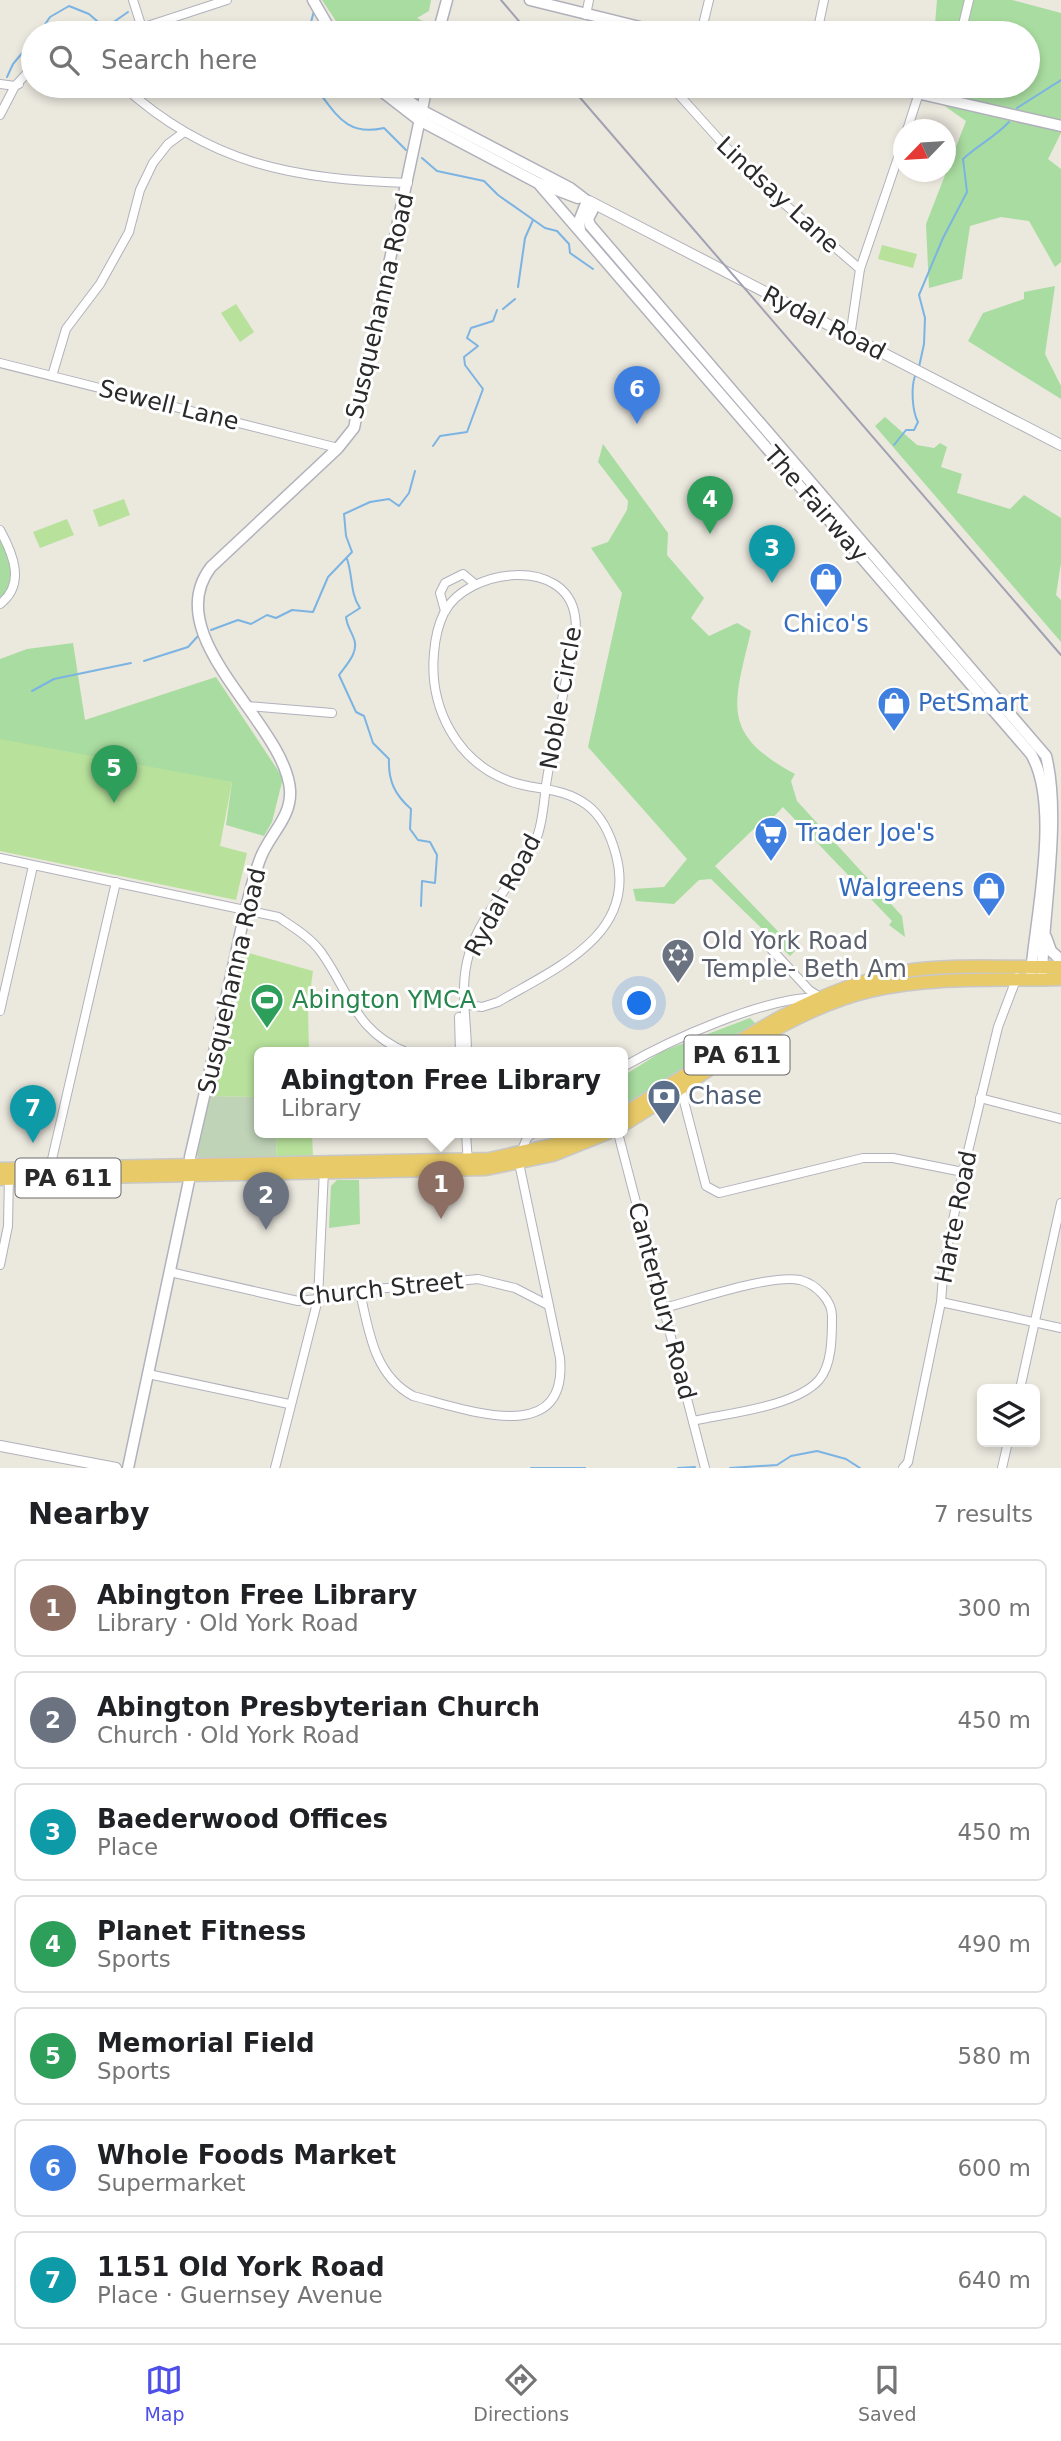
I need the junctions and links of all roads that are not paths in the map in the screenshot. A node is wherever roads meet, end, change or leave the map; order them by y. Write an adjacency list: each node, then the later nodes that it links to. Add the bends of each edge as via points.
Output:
1 (133, 0): 12 (street)
2 (227, 0): 13 (street)
3 (313, 0): 10 (main road)
4 (447, 0): 16 (main road)
5 (530, 0): 11 (main road)
6 (589, 0): 11 (street)
7 (709, 0): 18 (street)
8 (824, 0): 19 (street)
9 (969, 0): 20 (street)
10 (320, 11): 14 (main road); 15 (main road)
11 (586, 15): 17 (main road)
12 (140, 21)
13 (163, 21)
14 (325, 21)
15 (329, 21)
16 (442, 21)
17 (607, 21)
18 (704, 21)
19 (820, 21)
20 (964, 21)
21 (21, 80): 24 (street)
22 (21, 82): 24 (street)
23 (0, 84): 24 (street)
24 (15, 86): 32 (street)
25 (136, 98): 36 (street)
26 (394, 98): 33 (main road)
27 (402, 98): 33 (main road)
28 (424, 98): 33 (main road, Susquehanna Road)
29 (681, 98): 42 (street, Lindsay Lane, via 752,176)
30 (919, 98): 34 (street)
31 (953, 98): 35 (main road)
32 (0, 115)
33 (420, 115): 38 (main road, Susquehanna Road); 39 (main road, The Fairway); 40 (main road, Rydal Road, via 563,184)
34 (911, 119)
35 (1061, 126)
36 (183, 133): 38 (street, via 295,174 325,180); 46 (street, via 153,163 129,232 100,284 66,329)
37 (893, 172): 42 (street)
38 (408, 183): 48 (main road, Susquehanna Road, via 357,420)
39 (538, 183): 40 (main road, Rydal Road); 41 (main road, The Fairway)
40 (591, 203): 41 (main road, via 579,221); 43 (main road, The Fairway, via 590,225); 44 (street, Rydal Road)
41 (580, 231): 43 (main road, The Fairway)
42 (859, 269): 44 (street)
43 (633, 283): 55 (main road, The Fairway); 56 (main road, The Fairway)
44 (850, 337): 47 (street, Rydal Road)
45 (0, 363): 46 (street, Sewell Lane)
46 (52, 376): 48 (street, Sewell Lane)
47 (1061, 445)
48 (338, 448): 53 (main road, Susquehanna Road, via 218,559 201,583 198,600 210,648)
49 (0, 530): 51 (street, via 16,575)
50 (475, 584): 52 (street, Noble Circle); 52 (street, Noble Circle, via 463,575 445,583 440,593); 57 (street, Noble Circle, via 492,577 524,576 551,583 572,604 575,634)
51 (0, 604)
52 (445, 611): 57 (street, Noble Circle, via 433,665 444,721 477,763 509,781)
53 (247, 706): 54 (street); 61 (main road, Susquehanna Road, via 284,768 290,791 288,811 264,849)
54 (332, 713)
55 (1017, 719): 56 (main road); 62 (main road, The Fairway, via 1046,756 1057,794)
56 (1008, 727): 66 (main road, The Fairway, via 1037,764 1045,792 1045,843)
57 (546, 786): 69 (street, Rydal Road, via 538,835 470,949); 69 (street, via 597,813 611,837 618,861 617,896 607,923 591,944 498,1002 482,1007)
58 (0, 858): 59 (street)
59 (33, 866): 60 (street); 70 (street)
60 (116, 882): 61 (street); 86 (street)
61 (246, 908): 71 (street, via 278,917 299,930 320,950 356,1013); 88 (main road, Susquehanna Road)
62 (1046, 929): 64 (main road, via 1049,947); 66 (main road, The Fairway)
63 (760, 937): 68 (street)
64 (1061, 960)
65 (1061, 967): 66 (highway, PA 611)
66 (1030, 974): 67 (highway, PA 611); 68 (highway, PA 611, via 905,971); 74 (highway, PA 611, via 894,986 844,998 789,1023); 75 (street, Harte Road, via 998,1027)
67 (1061, 979)
68 (820, 997): 73 (street, via 802,997 761,1009 680,1038); 74 (highway, PA 611, via 788,1010)
69 (463, 1004): 72 (street, Rydal Road, via 459,1017)
70 (0, 1011)
71 (394, 1047)
72 (462, 1047)
73 (628, 1064)
74 (680, 1085): 76 (highway, PA 611); 78 (highway, PA 611); 89 (street, via 706,1186 719,1193 863,1158 893,1158)
75 (981, 1098): 77 (street); 89 (street, Harte Road)
76 (628, 1111)
77 (1061, 1119)
78 (628, 1121)
79 (466, 1138): 85 (street)
80 (527, 1138): 84 (street)
81 (570, 1138): 84 (highway, PA 611)
82 (596, 1138): 84 (highway, PA 611, via 564,1151)
83 (619, 1138): 98 (street, Canterbury Road)
84 (520, 1158): 85 (highway, PA 611); 97 (street)
85 (468, 1165): 87 (highway, PA 611)
86 (50, 1168): 88 (highway, PA 611); 90 (highway, PA 611)
87 (324, 1168): 88 (highway, PA 611); 95 (street)
88 (190, 1171): 90 (highway, PA 611); 93 (main road, Susquehanna Road)
89 (963, 1172): 96 (street, Harte Road)
90 (5, 1174): 92 (street, via 8,1226)
91 (1061, 1203): 99 (street)
92 (0, 1265)
93 (170, 1272): 95 (street, Church Street, via 298,1301); 101 (main road, Susquehanna Road)
94 (360, 1292): 95 (street, Church Street, via 326,1294); 97 (street, Church Street, via 478,1279 515,1288); 97 (street, via 382,1367 393,1382 413,1396 500,1415 533,1415 554,1400 562,1382)
95 (318, 1299): 103 (street)
96 (941, 1302): 99 (street); 111 (street, Harte Road, via 908,1462)
97 (548, 1306)
98 (664, 1308): 104 (street, Canterbury Road); 104 (street, via 781,1278 814,1287 833,1311 827,1363 820,1379 803,1393)
99 (1035, 1322): 100 (street); 102 (street)
100 (1061, 1328)
101 (148, 1374): 103 (street); 108 (main road, Susquehanna Road)
102 (1021, 1384)
103 (289, 1404): 109 (street)
104 (693, 1421): 110 (street, Canterbury Road)
105 (0, 1446): 107 (street)
106 (1007, 1447): 112 (street)
107 (116, 1468)
108 (128, 1468)
109 (275, 1468)
110 (705, 1468)
111 (903, 1468)
112 (1002, 1468)

